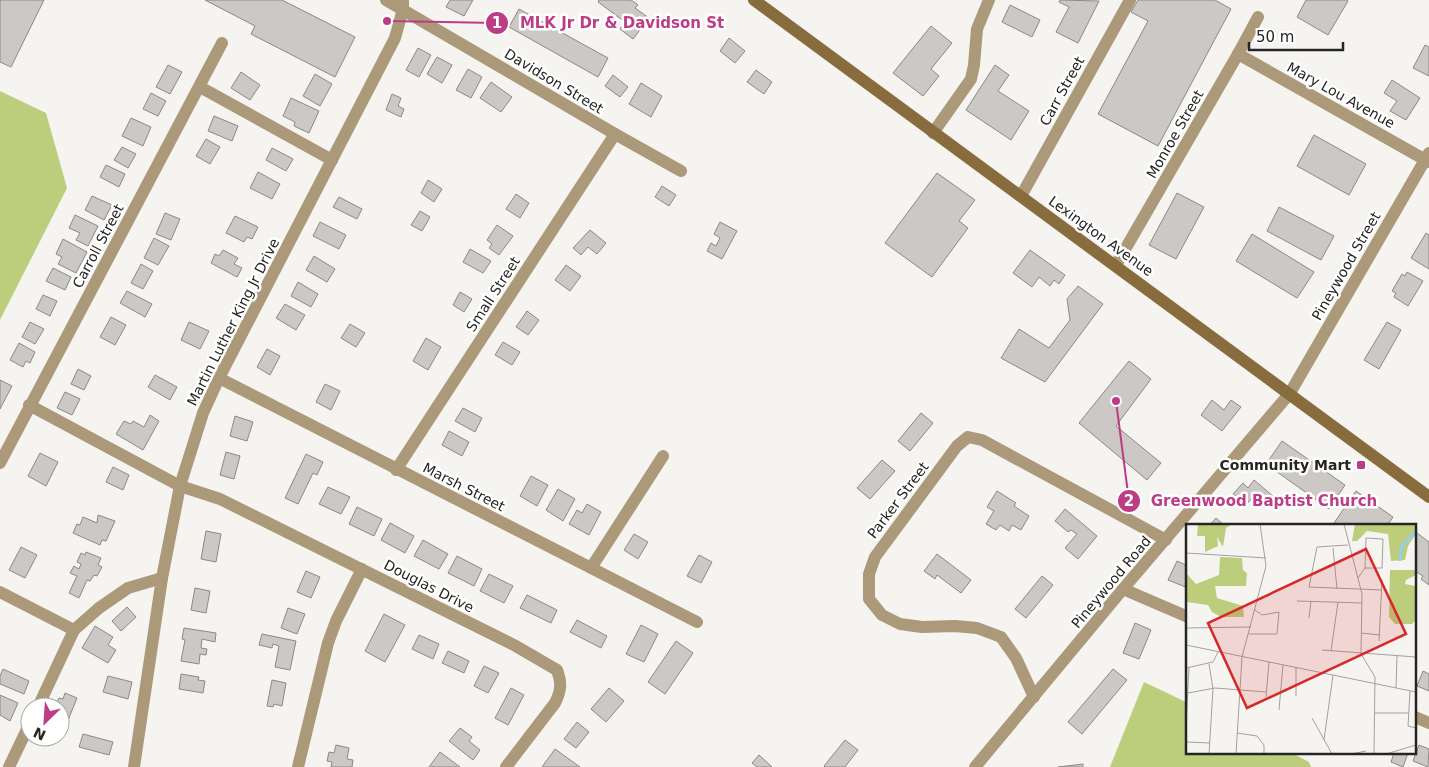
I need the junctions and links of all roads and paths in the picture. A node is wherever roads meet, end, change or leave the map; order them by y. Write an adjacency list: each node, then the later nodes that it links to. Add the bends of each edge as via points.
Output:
1 (386, 0): 5 (street, Davidson Street)
2 (754, 0): 11 (main road, Lexington Avenue)
3 (989, 0): 11 (street, via 976,29 971,79)
4 (1130, 0): 15 (street, Carr Street)
5 (403, 4): 10 (street, Davidson Street); 13 (street, Martin Luther King Jr Drive, via 395,38)
6 (1258, 16): 8 (street, Monroe Street)
7 (222, 43): 9 (street, Carroll Street)
8 (1238, 54): 12 (street, Mary Lou Avenue); 16 (street, Monroe Street)
9 (200, 87): 13 (street); 19 (street, Carroll Street)
10 (615, 134): 14 (street, Davidson Street); 22 (street, Small Street)
11 (933, 134): 15 (main road, Lexington Avenue)
12 (1428, 158): 18 (street, Pineywood Street)
13 (332, 160): 17 (street, Martin Luther King Jr Drive)
14 (681, 171)
15 (1021, 196): 16 (main road, Lexington Avenue)
16 (1116, 265): 18 (main road, Lexington Avenue)
17 (219, 378): 22 (street, Marsh Street); 23 (street, Martin Luther King Jr Drive, via 203,414)
18 (1290, 394): 24 (main road, Lexington Avenue); 25 (street, Pineywood Road)
19 (29, 405): 21 (street, Carroll Street); 23 (street, Douglas Drive)
20 (663, 456): 26 (street)
21 (0, 463)
22 (396, 470): 26 (street, Marsh Street)
23 (180, 486): 27 (street, Douglas Drive, via 220,499); 28 (street, Martin Luther King Jr Drive)
24 (1429, 497)
25 (1166, 540): 29 (street, Pineywood Road); 35 (street, Parker Street, via 982,440 968,437 957,446 875,557 869,574 869,599 882,615 900,624 977,628 1000,637 1016,658)
26 (591, 568): 32 (street, Marsh Street)
27 (362, 569): 41 (street, via 328,643); 42 (street, Douglas Drive, via 557,670 561,681 555,703)
28 (162, 578): 33 (street, via 128,588); 40 (street, Martin Luther King Jr Drive)
29 (1123, 589): 31 (street); 35 (street, Pineywood Road)
30 (0, 592): 33 (street)
31 (1186, 616)
32 (697, 622)
33 (74, 630): 34 (street)
34 (43, 697)
35 (1034, 697): 43 (street, Pineywood Road)
36 (1416, 717): 37 (street)
37 (1429, 723)
38 (20, 744): 39 (street)
39 (9, 767)
40 (134, 767)
41 (298, 767)
42 (506, 767)
43 (975, 767)

